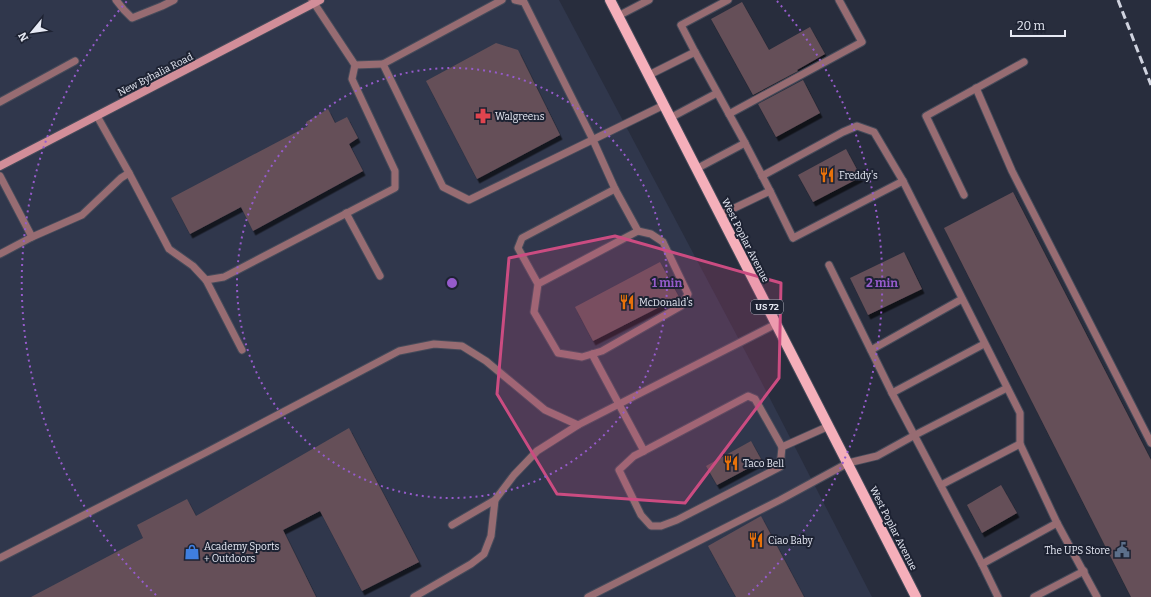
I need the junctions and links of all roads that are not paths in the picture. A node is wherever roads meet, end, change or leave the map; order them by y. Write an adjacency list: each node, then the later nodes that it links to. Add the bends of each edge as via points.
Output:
1 (116, 0): 2 (lane, via 132,18)
2 (174, 0)
3 (502, 0): 14 (lane)
4 (515, 0): 24 (lane, via 524,2)
5 (610, 0): 10 (main road, West Poplar Avenue / US 72)
6 (649, 0): 10 (lane)
7 (728, 0): 11 (lane, via 681,25)
8 (839, 0): 21 (lane, via 862,42)
9 (315, 1): 15 (lane); 22 (main road, New Byhalia Road)
10 (618, 16): 16 (main road, West Poplar Avenue / US 72)
11 (695, 52): 16 (lane); 18 (lane)
12 (75, 61): 19 (lane)
13 (1024, 62): 17 (lane)
14 (383, 64): 15 (lane); 24 (lane, via 443,187 469,200)
15 (355, 65): 35 (lane, via 352,80 394,171 395,188)
16 (648, 75): 20 (main road, West Poplar Avenue / US 72)
17 (976, 88): 34 (lane, via 926,116); 56 (lane, via 1012,171)
18 (717, 93): 21 (lane); 23 (lane)
19 (0, 102)
20 (664, 105): 23 (main road, West Poplar Avenue / US 72); 24 (lane)
21 (729, 114): 25 (lane)
22 (97, 116): 26 (main road, New Byhalia Road); 28 (lane)
23 (670, 118): 27 (main road, West Poplar Avenue / US 72)
24 (593, 140): 32 (lane)
25 (745, 143): 27 (lane); 30 (lane)
26 (0, 166)
27 (696, 169): 36 (main road, West Poplar Avenue / US 72)
28 (129, 174): 38 (lane, via 121,178 82,215); 42 (lane, via 169,249 194,266)
29 (0, 176): 38 (lane)
30 (762, 176): 31 (lane, via 857,126 874,132); 33 (lane)
31 (903, 181): 33 (lane, via 794,238); 44 (lane)
32 (615, 189): 37 (lane); 43 (lane, via 522,238 518,248)
33 (770, 191): 36 (lane)
34 (964, 195)
35 (346, 213): 41 (lane); 42 (lane, via 224,277)
36 (720, 215): 45 (main road, West Poplar Avenue / US 72)
37 (638, 231): 43 (lane); 49 (lane, via 652,234 663,242 688,294 681,306)
38 (32, 237): 39 (lane)
39 (0, 254)
40 (828, 265): 48 (lane)
41 (380, 276)
42 (206, 280): 47 (lane)
43 (538, 284): 49 (lane, via 534,312 558,353 582,357)
44 (962, 299): 46 (lane); 48 (lane)
45 (776, 324): 52 (lane); 54 (main road, West Poplar Avenue / US 72)
46 (984, 344): 50 (lane); 51 (lane)
47 (242, 350)
48 (871, 350): 51 (lane)
49 (592, 354): 52 (lane)
50 (1007, 388): 55 (lane); 57 (lane, via 1020,413)
51 (892, 392): 55 (lane)
52 (619, 404): 53 (lane); 59 (lane)
53 (578, 425): 62 (lane, via 537,451); 65 (lane, via 545,410 486,361 462,346 434,344 400,351)
54 (829, 426): 58 (lane); 60 (main road, West Poplar Avenue / US 72)
55 (915, 435): 60 (lane, via 877,456); 61 (lane)
56 (1151, 442)
57 (1020, 444): 61 (lane); 63 (lane)
58 (782, 447): 59 (lane, via 755,399 748,396); 59 (lane, via 780,467 661,526 651,526 641,515 619,470 634,456)
59 (644, 451)
60 (848, 463): 69 (lane); 70 (main road, West Poplar Avenue / US 72)
61 (941, 485): 66 (lane)
62 (495, 500): 64 (lane); 68 (lane, via 491,536 484,554)
63 (1057, 523): 66 (lane); 67 (lane)
64 (452, 525)
65 (0, 558)
66 (982, 564): 71 (lane)
67 (1084, 571): 72 (lane); 73 (lane)
68 (414, 597)
69 (588, 597)
70 (916, 597)
71 (998, 597)
72 (1034, 597)
73 (1097, 597)

